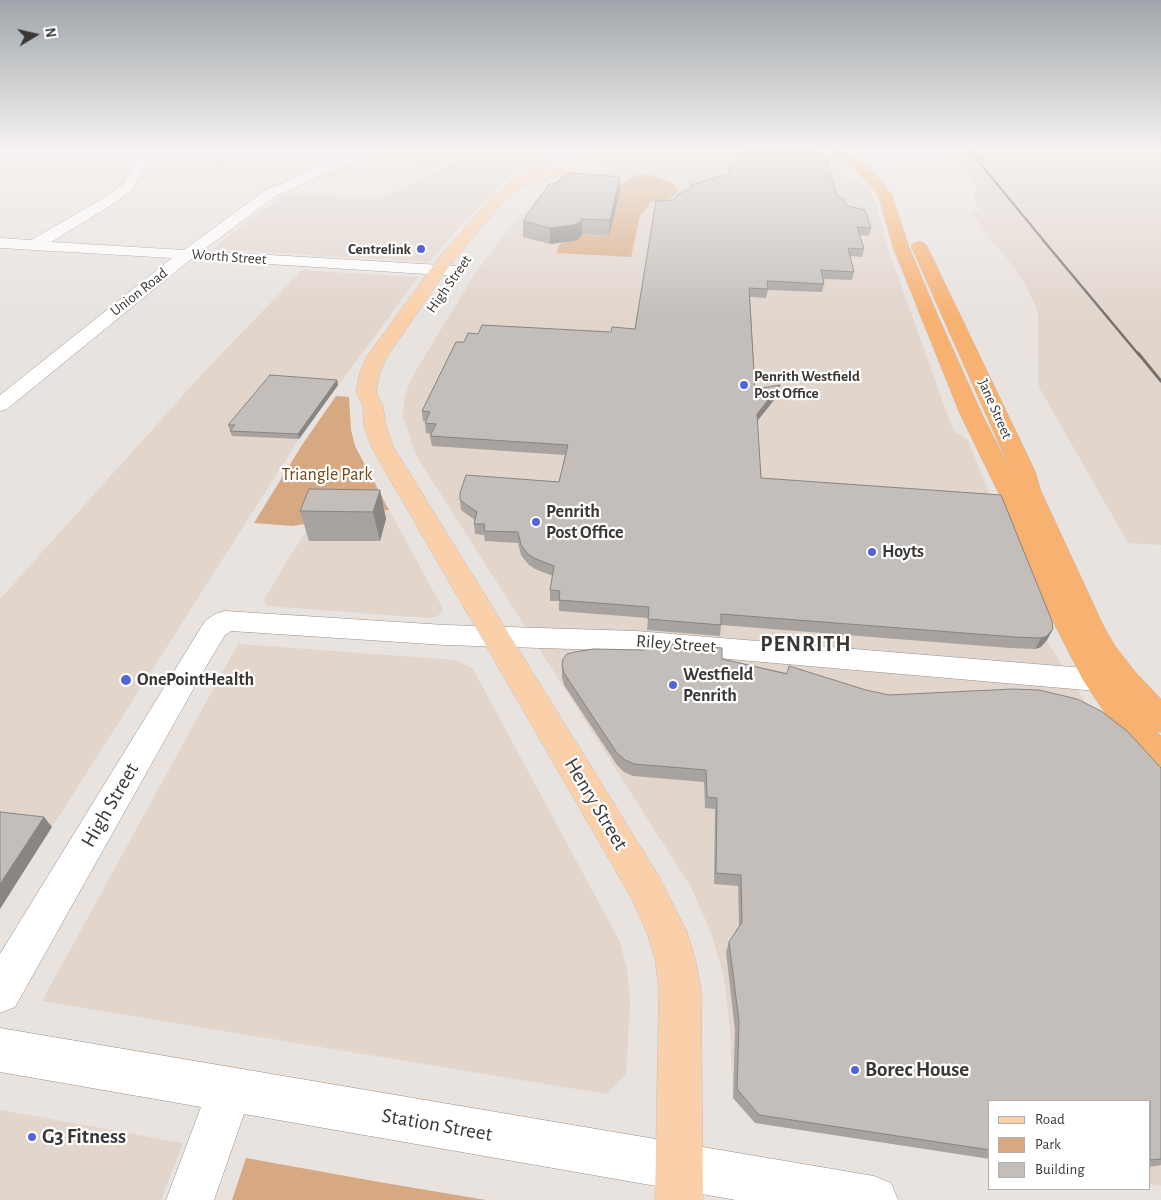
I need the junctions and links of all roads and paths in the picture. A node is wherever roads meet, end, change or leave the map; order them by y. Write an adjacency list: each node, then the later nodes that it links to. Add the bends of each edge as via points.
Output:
1 (100, 206): 9 (street)
2 (253, 206): 10 (street, Union Road)
3 (491, 206): 11 (main road, High Street, via 471,228)
4 (509, 206): 8 (main road, High Street)
5 (888, 206): 19 (highway, Jane Street, via 929,316 1061,610)
6 (900, 206): 19 (highway, Jane Street, via 1105,654)
7 (0, 243): 9 (street, Worth Street)
8 (478, 243)
9 (34, 245): 10 (street, Worth Street)
10 (187, 254): 11 (street, Worth Street); 14 (street, Union Road)
11 (453, 268): 12 (main road, High Street); 15 (main road, High Street, via 400,323 370,372 366,392)
12 (418, 328)
13 (388, 376): 15 (main road)
14 (0, 405)
15 (373, 406): 16 (main road, High Street)
16 (383, 448): 18 (main road, Henry Street)
17 (225, 621): 18 (street, Riley Street); 22 (street, High Street, via 215,628 194,662)
18 (496, 636): 19 (street, Riley Street, via 636,641); 25 (main road, Henry Street, via 645,887 667,932 680,989)
19 (1112, 681): 20 (highway); 21 (highway, via 1120,712)
20 (1161, 720)
21 (1161, 759)
22 (0, 992)
23 (0, 1050): 24 (street, Station Street)
24 (230, 1090): 25 (street, Station Street); 26 (street)
25 (679, 1183): 27 (street, Station Street)
26 (190, 1200)
27 (874, 1200)

